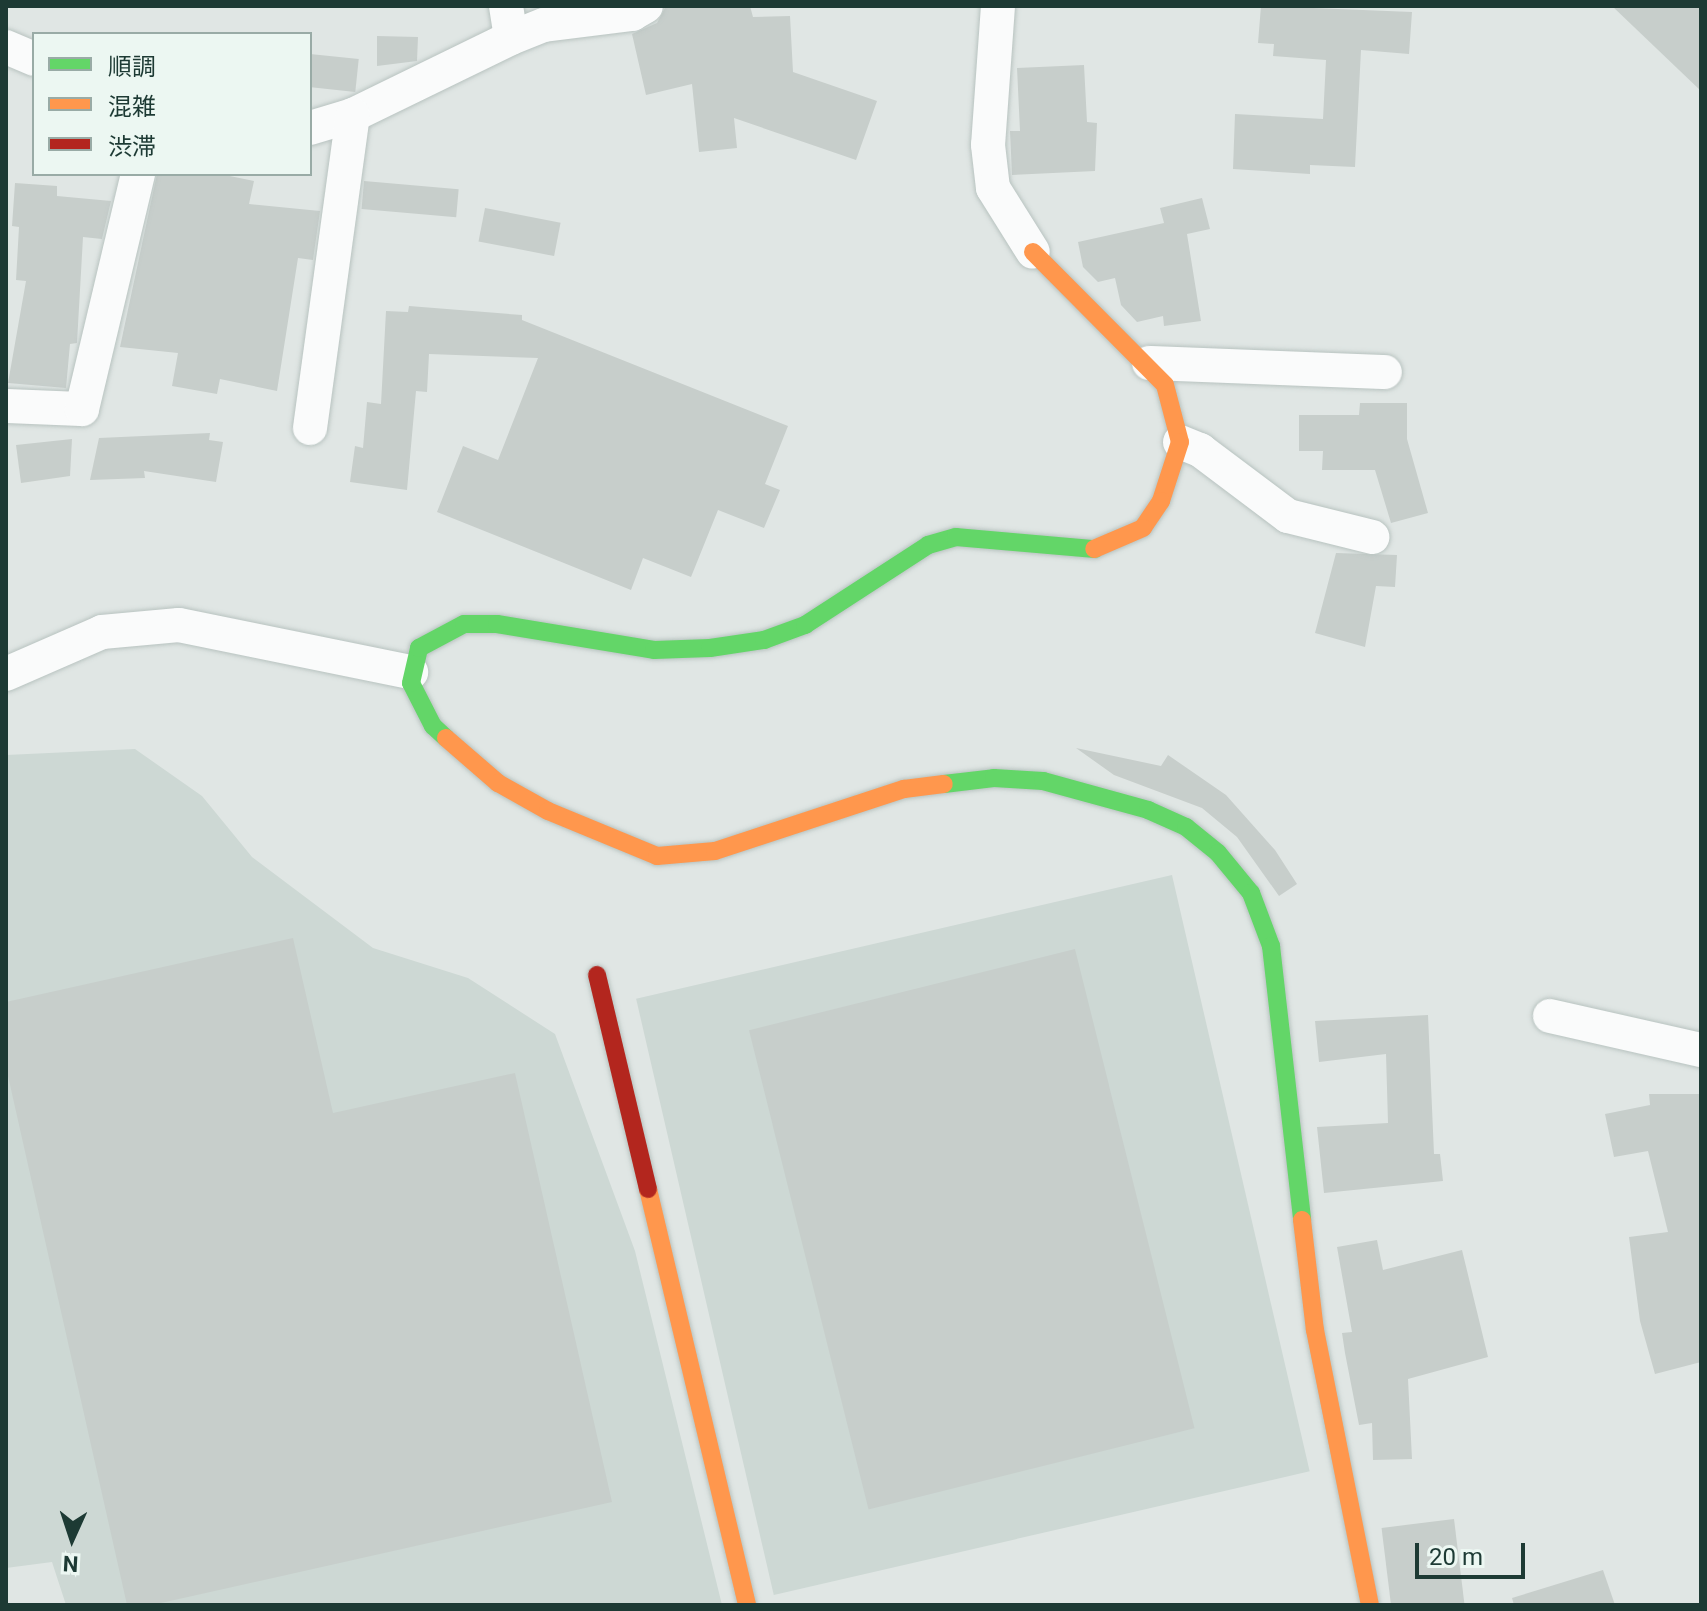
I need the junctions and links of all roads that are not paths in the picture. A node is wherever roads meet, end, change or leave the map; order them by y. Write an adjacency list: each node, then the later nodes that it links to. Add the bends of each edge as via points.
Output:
1 (646, 6): 3 (street, via 632,14 544,25)
2 (998, 6): 10 (street, via 988,145 993,188)
3 (509, 22): 7 (street)
4 (6, 47): 5 (street); 6 (street)
5 (32, 58)
6 (6, 72)
7 (353, 115): 8 (street); 14 (street)
8 (312, 127)
9 (138, 176): 13 (street, via 82,409)
10 (1033, 252): 11 (street)
11 (1149, 363): 12 (street); 15 (street, via 1165,385)
12 (1385, 372)
13 (6, 406)
14 (310, 428)
15 (1180, 442): 16 (street, via 1200,450 1288,516); 17 (street, via 1161,501 1143,528 1099,549 956,537 928,545 805,625 764,640 710,648 654,650 497,624 464,624 419,648)
16 (1372, 537)
17 (411, 672): 18 (street, via 179,625 102,632); 23 (street, via 418,705 433,726 498,783 548,811 657,856 715,851 904,789 994,778 1043,781 1148,810 1186,827 1218,853 1251,893 1271,946 1311,1302)
18 (6, 674)
19 (597, 975): 22 (street)
20 (1550, 1016): 21 (street)
21 (1701, 1050)
22 (747, 1605)
23 (1370, 1605)

